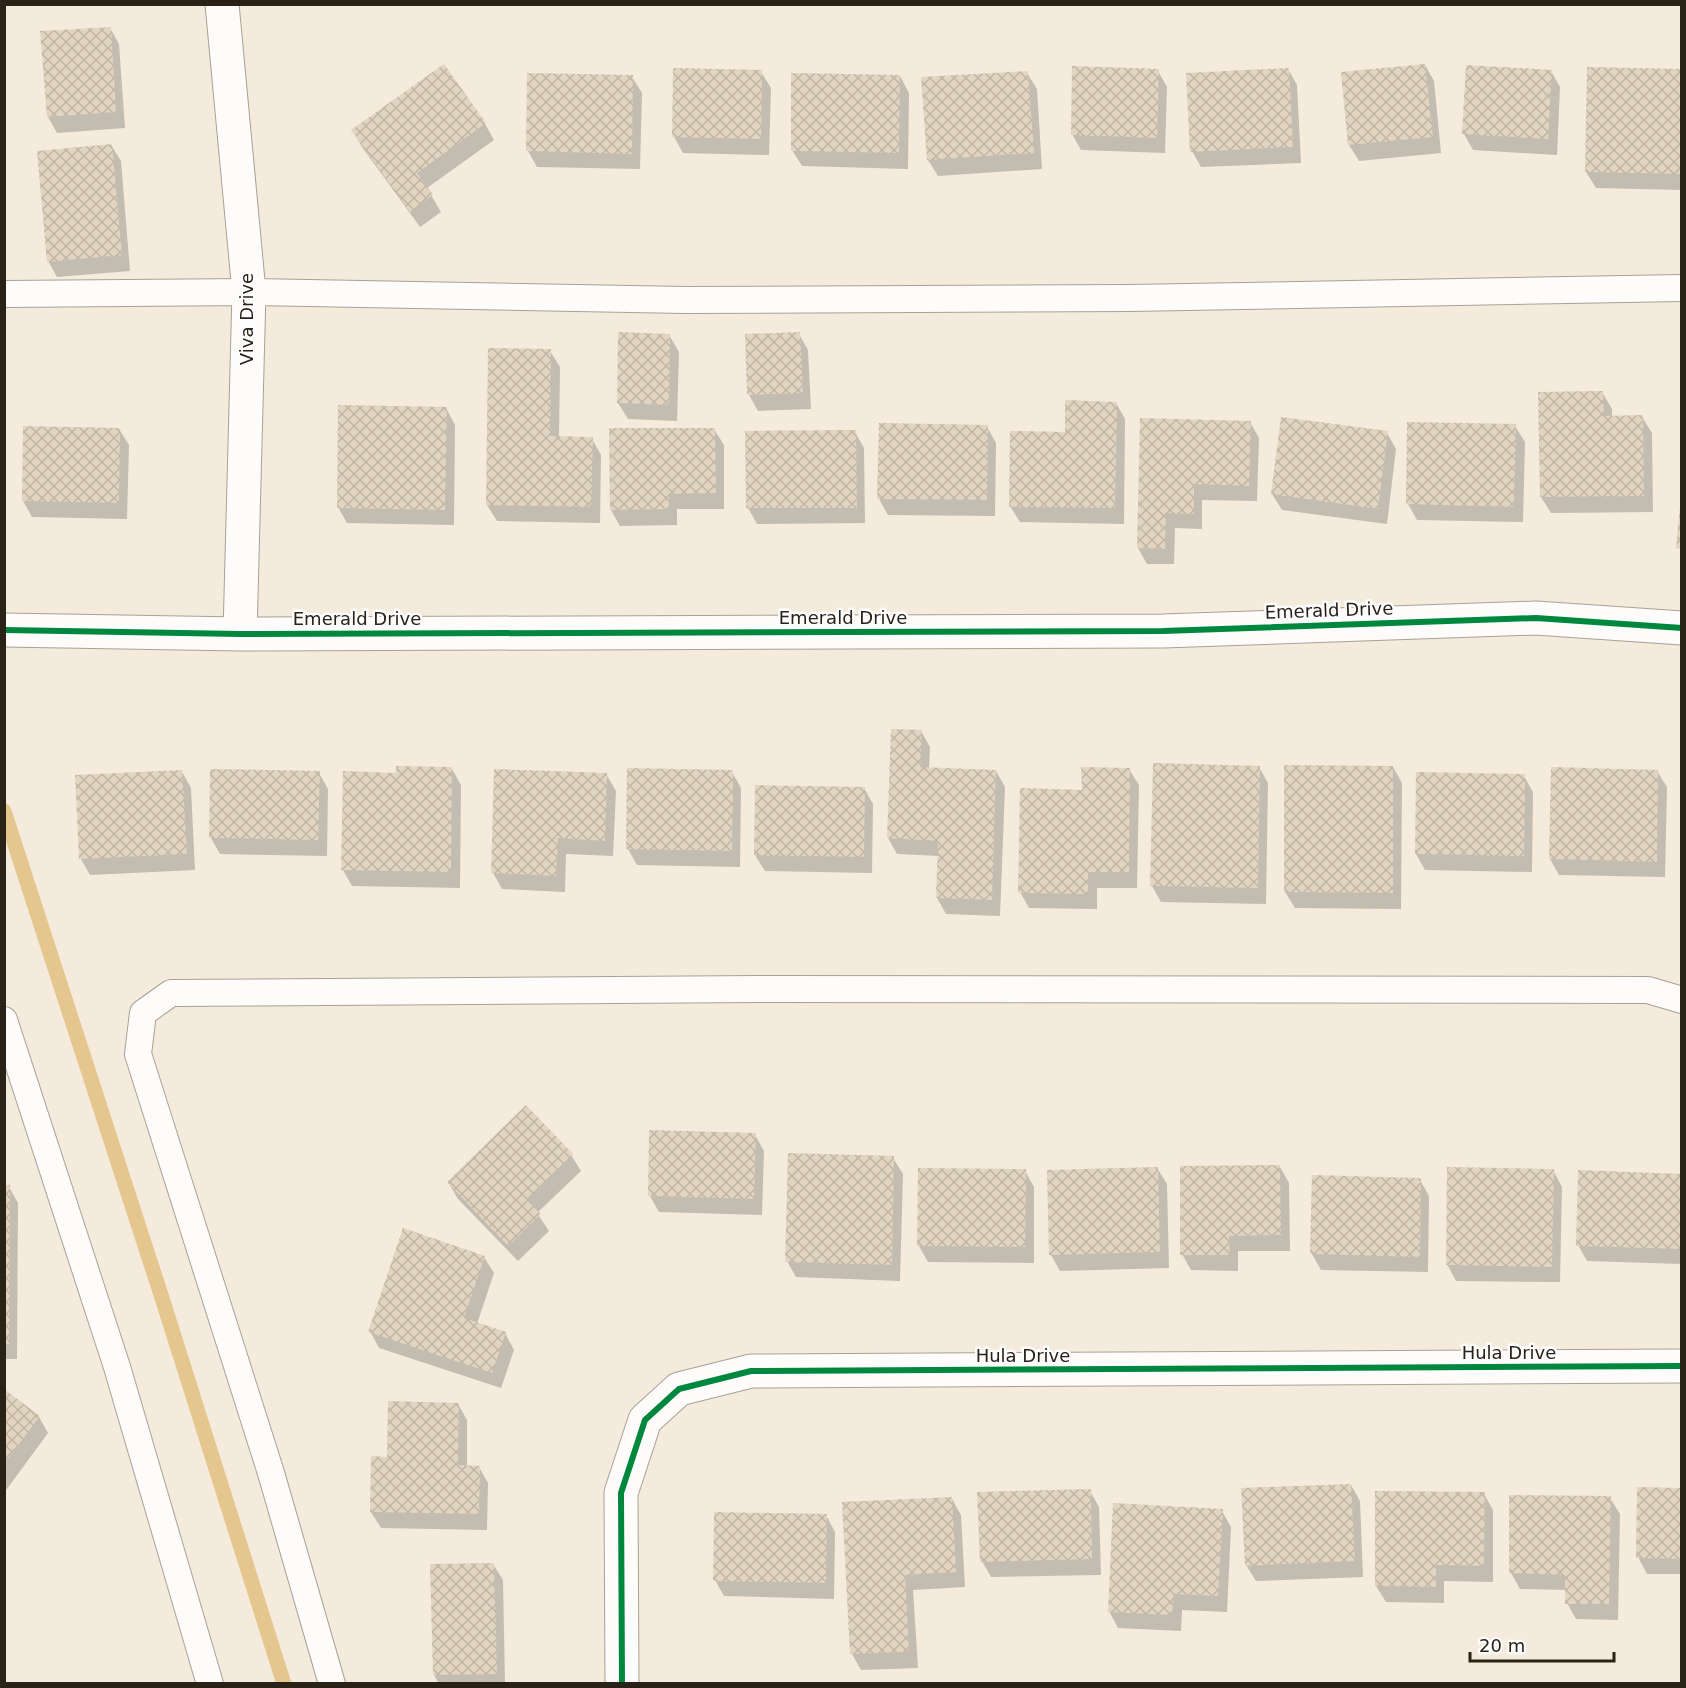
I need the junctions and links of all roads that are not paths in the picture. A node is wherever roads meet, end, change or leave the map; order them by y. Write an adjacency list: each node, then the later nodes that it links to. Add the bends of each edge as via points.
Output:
1 (222, 4): 3 (street, Viva Drive)
2 (1682, 288): 3 (lane, via 1130,298 720,300)
3 (249, 292): 4 (lane); 7 (street, Viva Drive)
4 (4, 294)
5 (1682, 628): 7 (street, Emerald Drive, via 1536,618 1151,631)
6 (4, 630): 7 (street, Emerald Drive)
7 (240, 634)
8 (1682, 1000): 12 (lane, via 1648,990 171,993 143,1013 138,1054 272,1473)
9 (4, 1020): 11 (lane, via 117,1367)
10 (1682, 1366): 13 (street, Hula Drive, via 751,1371 679,1389 645,1420 621,1493)
11 (210, 1683)
12 (332, 1683)
13 (622, 1683)

